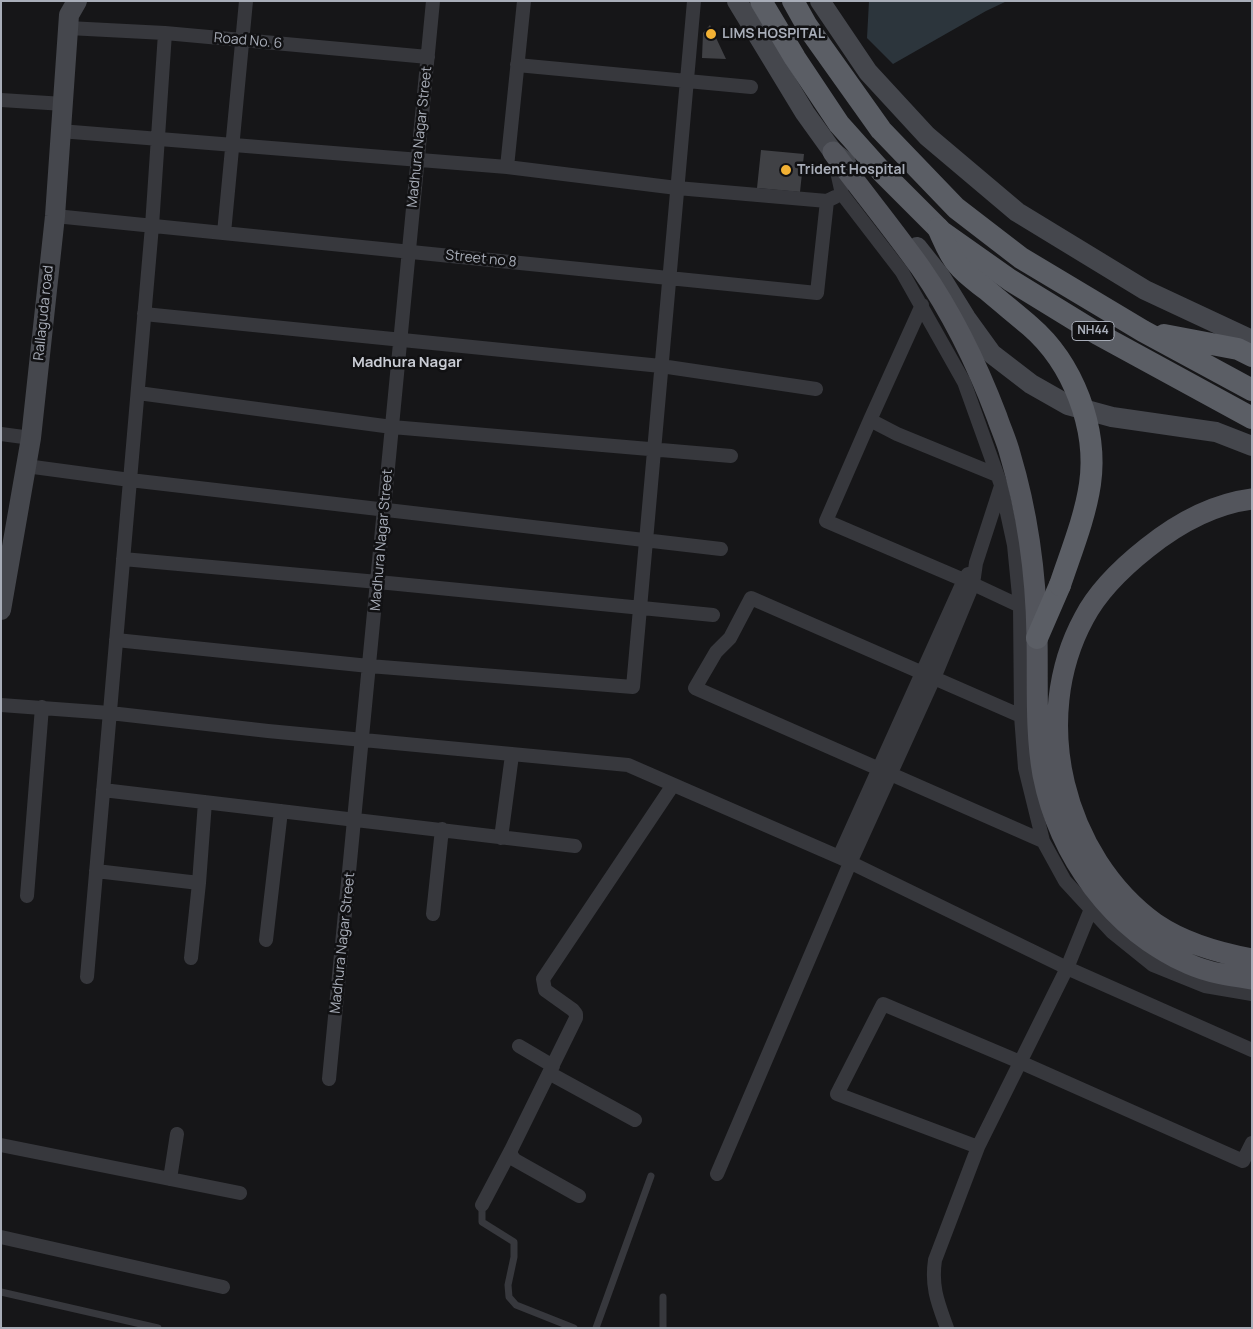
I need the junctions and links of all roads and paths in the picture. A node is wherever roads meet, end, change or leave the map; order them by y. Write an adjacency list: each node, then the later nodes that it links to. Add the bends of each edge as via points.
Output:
1 (246, 1): 11 (street)
2 (433, 1): 12 (street, Madhura Nagar Street)
3 (524, 1): 13 (street)
4 (694, 1): 14 (street)
5 (737, 1): 21 (main road)
6 (761, 1): 29 (highway, NH44, via 839,124)
7 (794, 1): 35 (highway, NH44, via 807,26 881,130 956,208 1021,258)
8 (824, 5): 37 (main road, via 868,72 927,136 1017,212 1145,290)
9 (69, 8): 10 (street, Road No. 6); 17 (main road, Rallaguda road)
10 (165, 34): 11 (street, Road No. 6); 19 (street)
11 (242, 40): 12 (street, Road No. 6); 20 (street)
12 (428, 57): 22 (street, Madhura Nagar Street)
13 (517, 65): 14 (street); 23 (street)
14 (686, 81): 15 (street); 24 (street)
15 (751, 87)
16 (1, 100): 17 (street)
17 (64, 104): 18 (main road, Rallaguda road)
18 (60, 131): 19 (street); 27 (main road, Rallaguda road)
19 (158, 140): 20 (street); 28 (street)
20 (233, 145): 22 (street); 30 (street)
21 (832, 152): 25 (street); 48 (main road, via 862,175 940,276 992,354 1031,384 1068,405 1112,417 1216,432); 65 (main road, via 920,267 948,311 991,403 1010,452 1030,539)
22 (418, 160): 23 (street); 31 (street, Madhura Nagar Street)
23 (507, 167): 24 (street)
24 (677, 188): 26 (street); 32 (street)
25 (842, 194): 26 (street); 33 (street, via 902,272)
26 (827, 201): 32 (street, Street no 8, via 817,293)
27 (54, 216): 28 (street, Street no 8); 47 (main road, Rallaguda road)
28 (152, 226): 30 (street, Street no 8); 34 (street)
29 (938, 228): 43 (highway, NH44, via 1010,280 1098,334); 65 (highway, bridge, via 957,264 1034,330 1055,353 1067,371 1088,426 1092,454 1084,513 1060,585)
30 (224, 233): 31 (street, Street no 8)
31 (409, 252): 32 (street, Street no 8); 36 (street, Madhura Nagar Street)
32 (669, 278): 39 (street)
33 (922, 306): 44 (street); 53 (street, via 964,382)
34 (144, 314): 36 (street); 42 (street)
35 (1143, 331): 38 (highway, via 1238,349); 41 (highway, NH44)
36 (401, 340): 39 (street); 45 (street, Madhura Nagar Street)
37 (1252, 340)
38 (1252, 356)
39 (661, 366): 40 (street); 49 (street)
40 (816, 389)
41 (1252, 390)
42 (138, 392): 45 (street); 52 (street)
43 (1252, 418)
44 (870, 420): 53 (street); 60 (street, via 826,521)
45 (392, 427): 49 (street); 55 (street, Madhura Nagar Street)
46 (1, 434): 47 (street)
47 (31, 438): 51 (main road, Rallaguda road)
48 (1252, 446)
49 (654, 450): 50 (street); 56 (street)
50 (731, 456)
51 (26, 466): 52 (street); 63 (main road, Rallaguda road)
52 (130, 480): 55 (street); 58 (street)
53 (1000, 480): 60 (street); 62 (street, via 1014,545)
54 (1252, 499): 93 (main road, via 1215,508 1160,537 1103,590 1084,618 1069,652 1058,711 1064,782 1072,811 1102,868 1136,907 1181,938)
55 (384, 510): 56 (street); 59 (street, Madhura Nagar Street)
56 (646, 540): 57 (street); 61 (street)
57 (721, 549)
58 (123, 559): 59 (street); 66 (street)
59 (378, 582): 61 (street); 67 (street, Madhura Nagar Street)
60 (969, 582): 62 (street); 68 (street)
61 (640, 606): 64 (street); 67 (street, via 633,687)
62 (1020, 606): 72 (street)
63 (1, 610)
64 (713, 615)
65 (1037, 638): 96 (main road, via 1043,773 1060,832 1086,879 1105,904 1158,947 1190,965)
66 (116, 640): 67 (street); 71 (street)
67 (369, 666): 73 (street, Madhura Nagar Street)
68 (928, 676): 72 (street); 75 (street); 75 (street, via 751,598 730,638 716,652 695,688)
69 (1, 706): 70 (street)
70 (42, 707): 71 (street); 88 (street)
71 (110, 713): 73 (street); 77 (street)
72 (1021, 716): 83 (street, via 1025,768)
73 (362, 740): 74 (street); 80 (street, Madhura Nagar Street)
74 (512, 755): 76 (street, via 628,765); 82 (street)
75 (884, 772): 83 (street); 85 (street)
76 (673, 785): 85 (street); 101 (street, via 542,979 545,990 576,1014)
77 (103, 790): 78 (street); 86 (street)
78 (205, 802): 79 (street); 87 (street)
79 (281, 810): 80 (street); 91 (street)
80 (355, 819): 81 (street); 102 (street, Madhura Nagar Street)
81 (442, 829): 82 (street); 90 (street)
82 (501, 838): 84 (street)
83 (1043, 842): 89 (street, via 1066,881)
84 (575, 846)
85 (845, 860): 94 (street); 109 (street)
86 (96, 871): 87 (street); 95 (street)
87 (199, 883): 92 (street)
88 (27, 896)
89 (1091, 909): 94 (street); 97 (street, via 1112,932 1153,966 1205,986)
90 (433, 914)
91 (266, 940)
92 (192, 958)
93 (1252, 959)
94 (1067, 968): 99 (street); 100 (street)
95 (87, 977)
96 (1252, 979)
97 (1252, 994)
98 (519, 1046): 101 (street)
99 (1252, 1050)
100 (1020, 1062): 105 (street, via 1244,1161); 107 (street); 107 (street, via 883,1004 837,1094)
101 (551, 1069): 103 (street); 108 (street)
102 (329, 1079)
103 (635, 1120)
104 (178, 1134): 111 (street)
105 (1252, 1143)
106 (1, 1144): 111 (street)
107 (978, 1147): 123 (street, via 935,1260 934,1290)
108 (511, 1150): 113 (street, via 515,1160); 114 (street)
109 (717, 1174)
110 (650, 1176): 121 (lane)
111 (170, 1179): 112 (street)
112 (240, 1193)
113 (579, 1196)
114 (482, 1205): 120 (lane, via 482,1222 514,1242 509,1297 516,1305)
115 (1, 1237): 116 (street)
116 (223, 1287)
117 (1, 1292): 119 (lane)
118 (663, 1297): 122 (lane)
119 (158, 1328)
120 (574, 1328)
121 (596, 1328)
122 (664, 1328)
123 (947, 1328)

